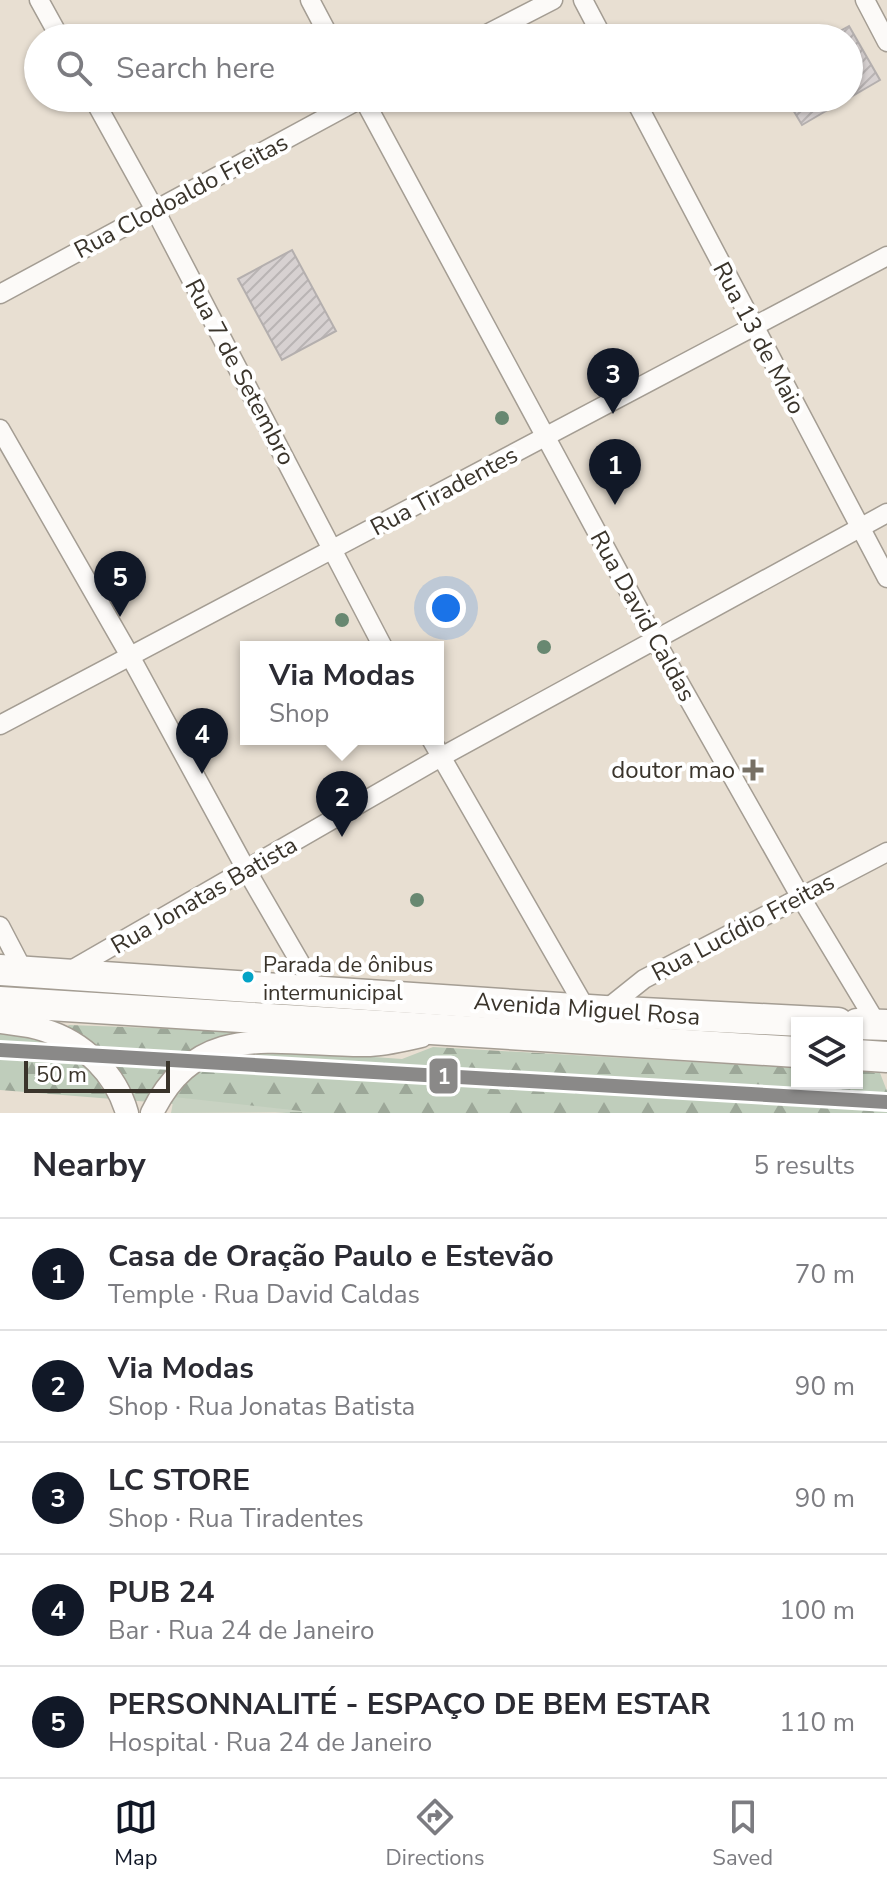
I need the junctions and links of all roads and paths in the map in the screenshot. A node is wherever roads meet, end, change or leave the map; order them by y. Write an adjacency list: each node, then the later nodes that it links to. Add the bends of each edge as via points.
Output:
1 (39, 0): 6 (street)
2 (310, 0): 7 (street)
3 (553, 0): 8 (street)
4 (583, 0): 9 (street)
5 (865, 0): 10 (street)
6 (52, 24)
7 (323, 24)
8 (506, 24)
9 (596, 24)
10 (887, 42)
11 (101, 112): 15 (street, Rua 7 de Setembro)
12 (337, 112): 15 (street, Rua Clodoaldo Freitas)
13 (370, 112): 20 (street, Rua David Caldas)
14 (641, 112): 18 (street, Rua 13 de Maio)
15 (155, 210): 17 (street, Rua Clodoaldo Freitas); 23 (street, Rua 7 de Setembro)
16 (887, 256): 18 (street, Rua Tiradentes)
17 (0, 294)
18 (754, 328): 20 (street, Rua Tiradentes); 22 (street, Rua 13 de Maio)
19 (0, 429): 27 (street)
20 (544, 437): 23 (street, Rua Tiradentes); 25 (street, Rua David Caldas)
21 (887, 513): 22 (street, Rua Jonatas Batista)
22 (860, 528): 24 (street, Rua 13 de Maio); 25 (street, Rua Jonatas Batista)
23 (333, 551): 26 (street, Rua 7 de Setembro); 27 (street, Rua Tiradentes)
24 (887, 578)
25 (654, 638): 30 (street, Rua Jonatas Batista); 33 (street, Rua David Caldas)
26 (380, 641)
27 (130, 656): 28 (street, Rua Tiradentes); 32 (street)
28 (0, 725)
29 (434, 745): 30 (street)
30 (441, 757): 32 (street, Rua Jonatas Batista); 39 (street)
31 (887, 852): 33 (street, Rua Lucídio Freitas)
32 (247, 871): 36 (street, Rua Jonatas Batista); 37 (street)
33 (800, 896): 39 (street, Rua Lucídio Freitas); 43 (street, Rua David Caldas)
34 (0, 926): 35 (street)
35 (12, 971): 36 (main road, Avenida Miguel Rosa)
36 (66, 973): 37 (main road, Avenida Miguel Rosa)
37 (316, 990): 39 (main road, Avenida Miguel Rosa)
38 (0, 1002): 44 (main road, Avenida Miguel Rosa)
39 (595, 1010): 40 (main road, Avenida Miguel Rosa)
40 (697, 1016): 41 (main road, Avenida Miguel Rosa); 45 (main road)
41 (791, 1021)
42 (0, 1022): 49 (street, via 43,1029 84,1050 119,1090)
43 (877, 1029)
44 (446, 1032): 45 (main road, Avenida Miguel Rosa); 50 (street, via 370,1045 230,1045 182,1071)
45 (696, 1048): 46 (main road, Avenida Miguel Rosa)
46 (791, 1052)
47 (863, 1055): 48 (main road)
48 (887, 1057)
49 (127, 1113)
50 (152, 1113)

